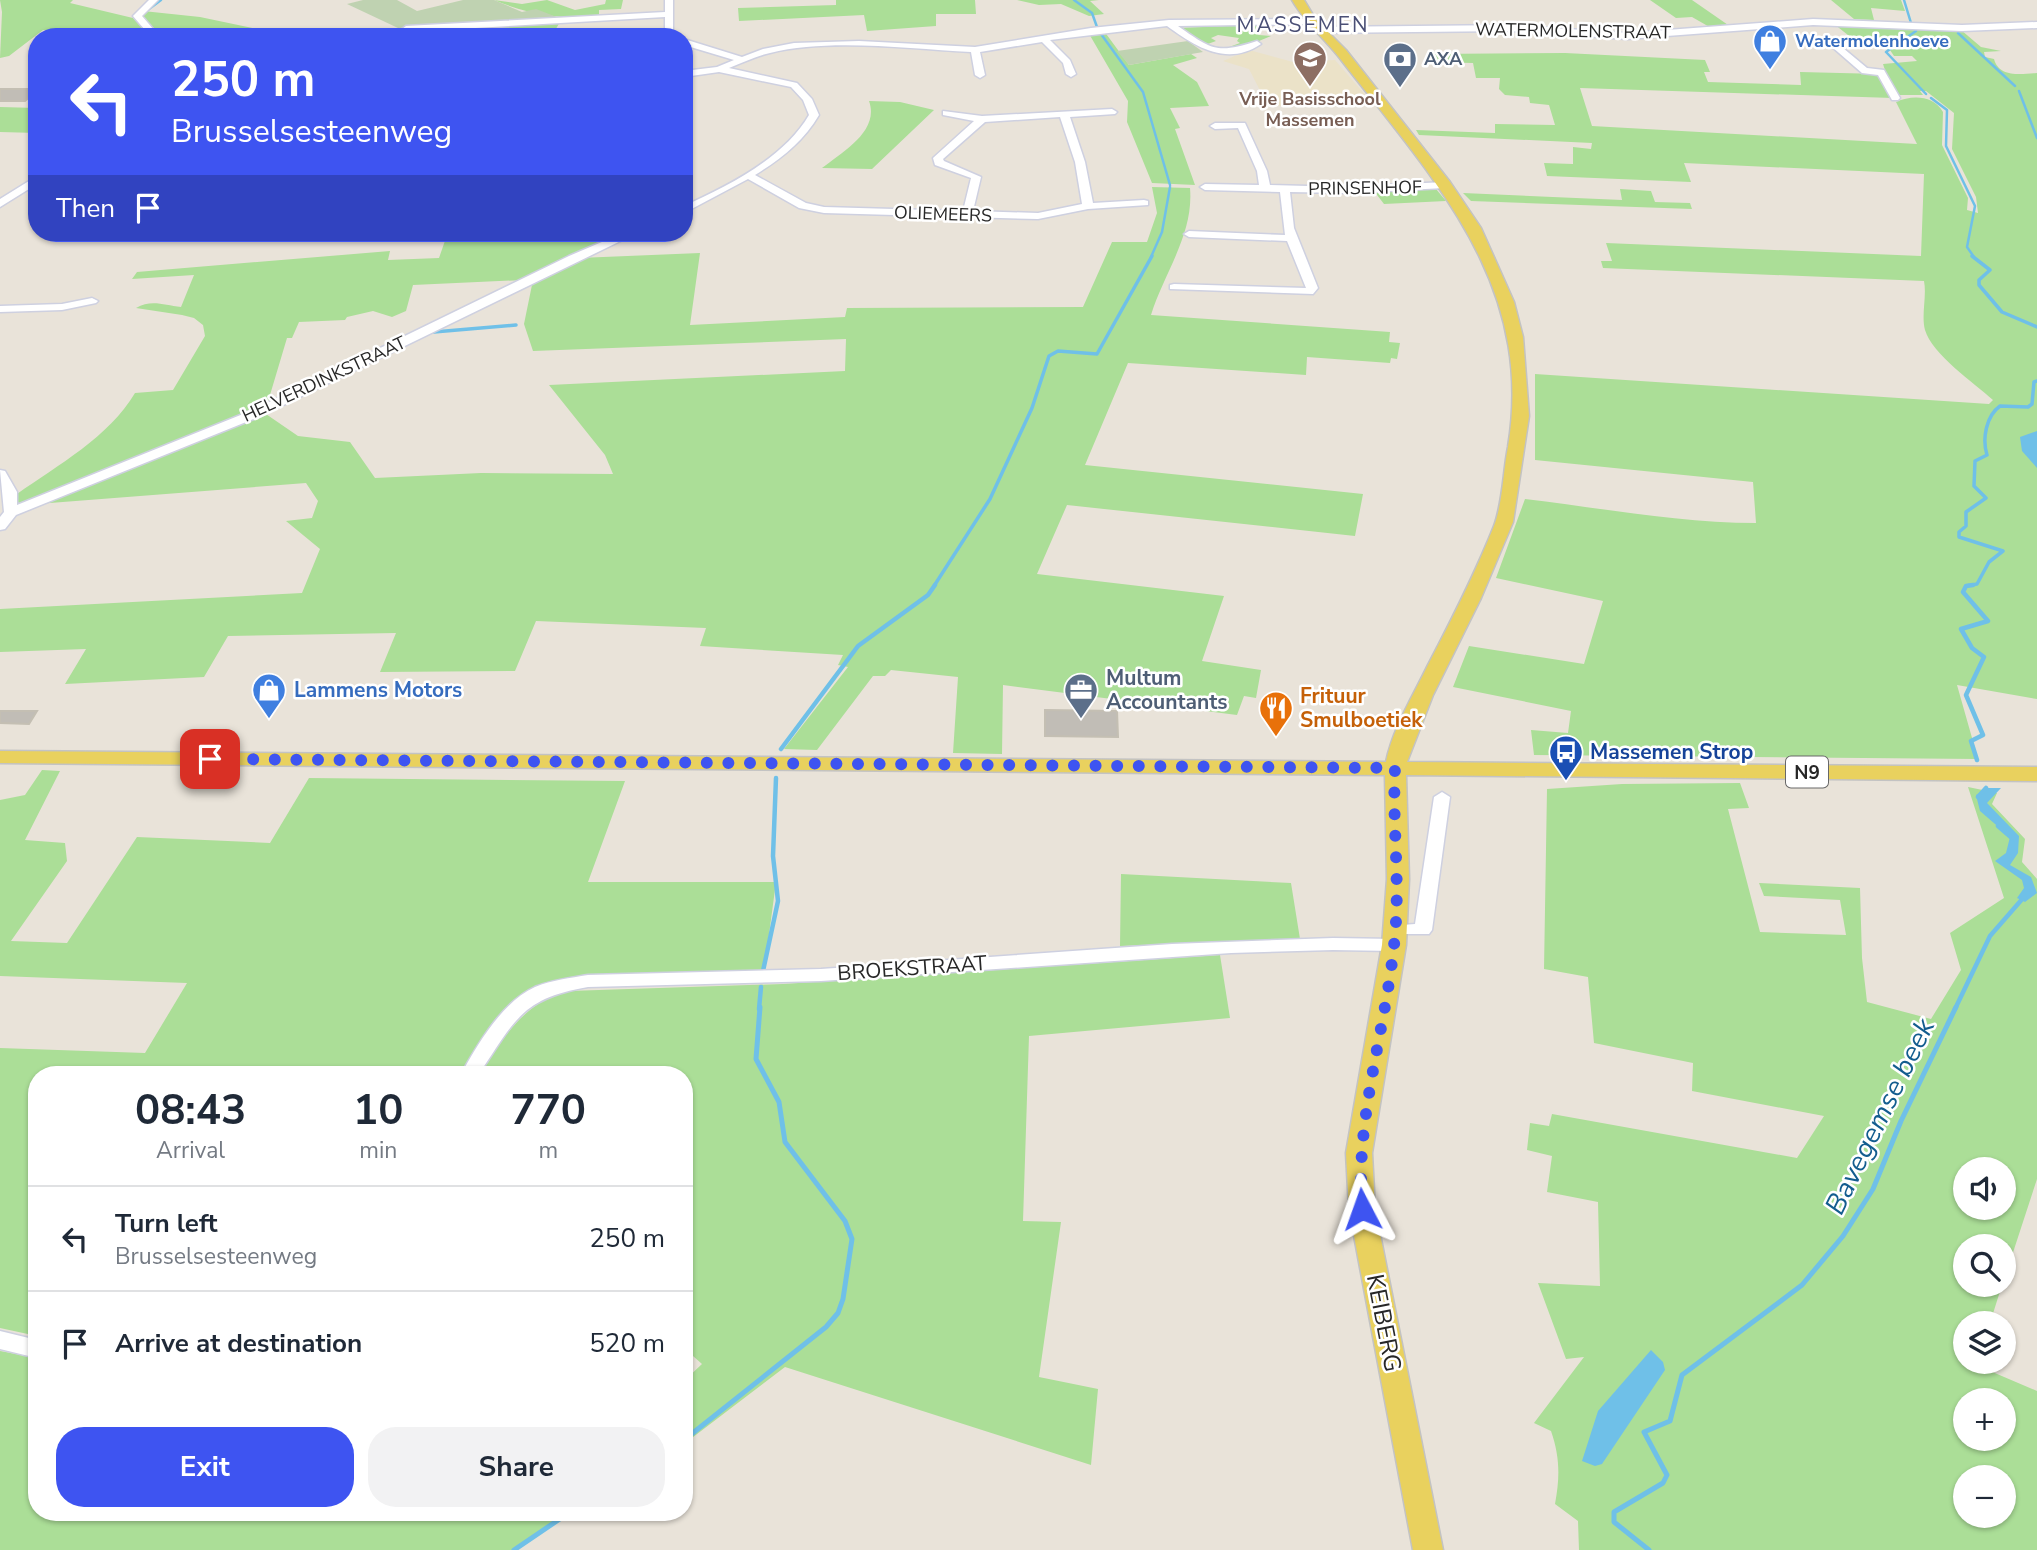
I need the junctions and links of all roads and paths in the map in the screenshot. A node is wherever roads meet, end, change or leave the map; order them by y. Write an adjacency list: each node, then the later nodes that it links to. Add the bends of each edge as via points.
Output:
1 (153, 0): 9 (street, via 136,14)
2 (670, 0): 4 (street)
3 (1298, 0): 8 (main road, KEIBERG)
4 (669, 14): 10 (street); 11 (street)
5 (1828, 22): 7 (street, WATERMOLENSTRAAT, via 1962,28); 8 (street, WATERMOLENSTRAAT, via 1656,36); 21 (street, via 1855,44 1835,46 1864,71 1881,72)
6 (1169, 23): 8 (street, WATERMOLENSTRAAT); 12 (street, WATERMOLENSTRAAT); 13 (street, via 1209,51 1225,54)
7 (2037, 25)
8 (1315, 26): 29 (main road, KEIBERG, via 1342,53)
9 (148, 28)
10 (424, 28)
11 (669, 28)
12 (1045, 40): 15 (street, WATERMOLENSTRAAT); 19 (street, via 1067,62)
13 (1257, 44)
14 (693, 45): 16 (street)
15 (975, 50): 16 (street, WATERMOLENSTRAAT, via 794,46); 20 (street)
16 (742, 60): 17 (street, WATERMOLENSTRAAT)
17 (719, 69): 18 (street); 27 (street, via 794,85 814,115 806,128)
18 (693, 73)
19 (1071, 74)
20 (980, 75)
21 (1895, 97)
22 (1112, 112): 24 (street)
23 (946, 113): 25 (street)
24 (1064, 114): 25 (street); 36 (street)
25 (982, 119): 37 (street, via 938,158 945,167 976,177)
26 (1215, 126): 31 (street, via 1242,125)
27 (748, 175): 35 (street); 37 (street, OLIEMEERS, via 803,206 824,210)
28 (28, 185): 34 (street)
29 (1445, 186): 32 (street, PRINSENHOF); 48 (main road, KEIBERG, via 1475,228 1506,302 1515,337 1521,416 1504,522 1399,749)
30 (1205, 187): 31 (street, PRINSENHOF)
31 (1265, 188): 32 (street, PRINSENHOF)
32 (1285, 189): 39 (street, PRINSENHOF, via 1284,214)
33 (1144, 203): 36 (street, OLIEMEERS)
34 (0, 204)
35 (693, 206)
36 (1088, 206): 37 (street, OLIEMEERS, via 1052,215)
37 (967, 215)
38 (1189, 234): 39 (street)
39 (1290, 238): 41 (street, PRINSENHOF, via 1312,288 1309,292)
40 (612, 242): 45 (street, HELVERDINKSTRAAT, via 257,413)
41 (1174, 287)
42 (92, 301): 43 (street)
43 (0, 309)
44 (0, 474): 45 (street, via 10,492)
45 (11, 512): 46 (street)
46 (0, 526)
47 (0, 757): 48 (main road, N9)
48 (1395, 768): 49 (main road, N9); 51 (main road, KEIBERG)
49 (2037, 774)
50 (1441, 797): 51 (street, via 1423,930)
51 (1395, 938): 52 (street, BROEKSTRAAT, via 1136,951 774,978 577,983 542,991 526,1001); 55 (main road, KEIBERG, via 1362,1133 1359,1182)
52 (476, 1066)
53 (0, 1340): 54 (street)
54 (28, 1347)
55 (1428, 1550)

